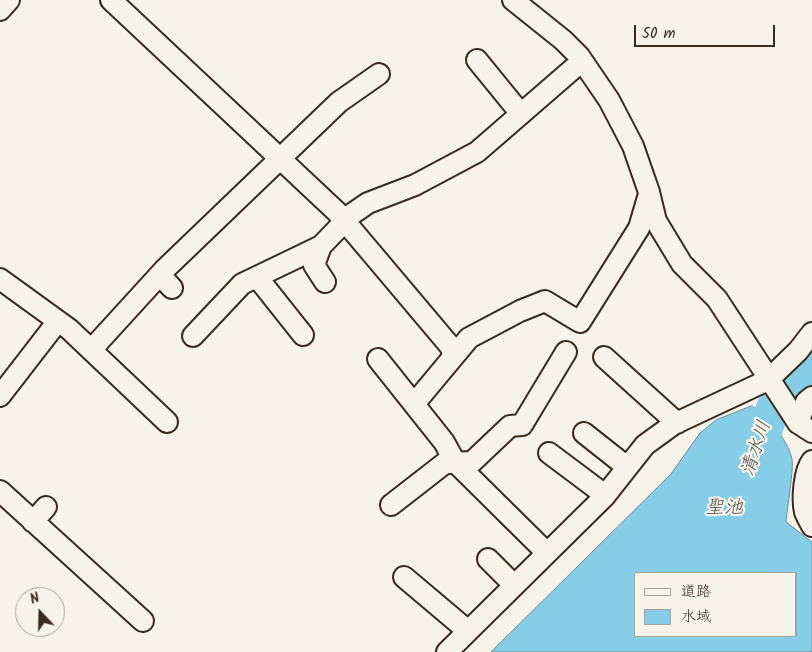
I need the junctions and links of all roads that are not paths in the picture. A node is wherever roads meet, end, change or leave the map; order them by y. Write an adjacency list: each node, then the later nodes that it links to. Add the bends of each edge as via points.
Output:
1 (10, 0): 4 (street)
2 (111, 0): 9 (street)
3 (513, 0): 6 (street, via 564,40)
4 (0, 10)
5 (478, 60): 8 (street)
6 (582, 61): 8 (street); 10 (street, via 609,100 632,146)
7 (379, 74): 9 (street, via 350,86 339,102)
8 (521, 114): 11 (street, via 477,152 415,185 368,203)
9 (281, 159): 11 (street); 20 (street, via 166,281)
10 (649, 192): 24 (street, via 639,228 580,322 545,301 469,338); 25 (street, via 656,221 682,264 717,299)
11 (344, 222): 12 (street); 24 (street, via 450,346)
12 (321, 246): 13 (street); 15 (street, via 314,265)
13 (257, 277): 18 (street); 19 (street, via 242,284)
14 (0, 279): 16 (street)
15 (325, 282)
16 (58, 321): 20 (street); 26 (street)
17 (812, 333): 25 (street)
18 (303, 335)
19 (192, 336)
20 (91, 350): 29 (street)
21 (566, 352): 35 (street, via 522,425 510,426 472,462)
22 (604, 358): 30 (street)
23 (378, 359): 28 (street)
24 (452, 359): 28 (street)
25 (770, 383): 30 (street); 31 (street)
26 (0, 396)
27 (812, 397): 31 (street, via 806,402)
28 (414, 404): 35 (street, via 444,442)
29 (167, 422)
30 (677, 423): 36 (street, via 645,445)
31 (805, 428)
32 (584, 433): 36 (street)
33 (549, 452): 38 (street)
34 (812, 461): 40 (street, via 805,489 805,511)
35 (455, 462): 39 (street, via 445,463); 41 (street)
36 (627, 467): 38 (street)
37 (0, 491): 45 (street, via 40,514)
38 (605, 495): 41 (street)
39 (391, 505)
40 (812, 526)
41 (547, 553): 44 (street)
42 (488, 559): 44 (street)
43 (404, 577): 46 (street)
44 (514, 585): 46 (street)
45 (143, 621)
46 (468, 631): 47 (street)
47 (447, 652)

